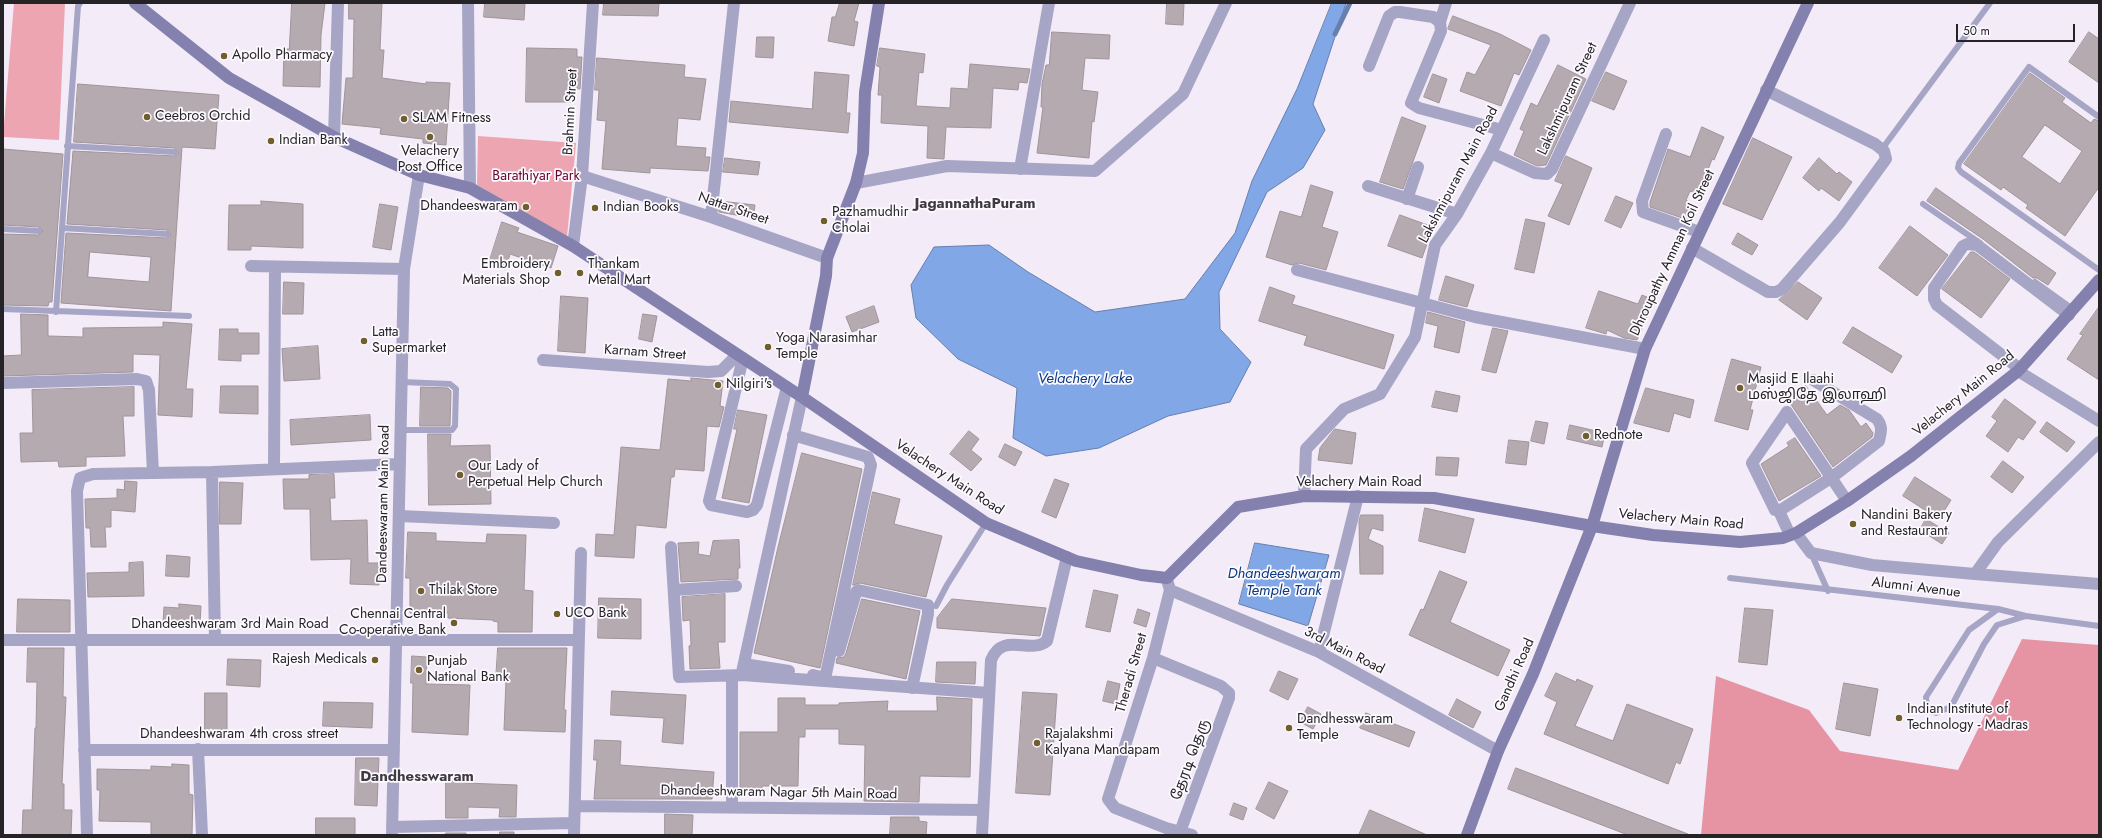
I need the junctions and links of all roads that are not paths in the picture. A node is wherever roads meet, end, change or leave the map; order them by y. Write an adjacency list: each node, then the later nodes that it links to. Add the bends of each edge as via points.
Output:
1 (80, 3): 22 (lane)
2 (135, 3): 21 (main road, Velachery Main Road, via 229,78)
3 (338, 3): 21 (street)
4 (468, 3): 32 (street)
5 (593, 3): 29 (street, Brahmin Street)
6 (734, 3): 36 (street)
7 (879, 3): 30 (main road, via 865,92 863,153)
8 (1049, 3): 27 (street)
9 (1226, 3): 27 (street, via 1183,94 1095,171)
10 (1446, 3): 14 (street)
11 (1630, 3): 25 (street, Lakshmipuram Street, via 1552,169 1547,174 1535,172)
12 (1808, 3): 17 (main road, Dhroupathy Amman Koil Street)
13 (1990, 3): 23 (lane)
14 (1440, 22): 16 (street, via 1433,17 1395,12 1386,21); 19 (street, via 1441,31 1411,103 1419,108)
15 (1544, 40): 19 (street, Lakshmipuram Main Road)
16 (1369, 66)
17 (1766, 90): 23 (street); 40 (main road, Dhroupathy Amman Koil Street)
18 (2099, 117): 49 (lane, via 2029,67 1959,163 1958,168)
19 (1502, 130): 25 (street, Lakshmipuram Main Road)
20 (1666, 134): 40 (street, via 1642,201 1643,212)
21 (334, 137): 28 (main road, Velachery Main Road)
22 (67, 146): 24 (lane); 37 (lane)
23 (1882, 149): 43 (street, via 1886,159 1840,222 1782,289 1768,292)
24 (175, 152)
25 (1491, 153): 35 (street, Lakshmipuram Main Road)
26 (1418, 167): 33 (street)
27 (1020, 170): 30 (street, via 947,166)
28 (419, 175): 32 (main road, Velachery Main Road); 47 (street, Dandeeswaram Main Road)
29 (582, 176): 36 (street, Nattar Street); 42 (street, Brahmin Street)
30 (856, 183): 44 (main road)
31 (1368, 186): 33 (street)
32 (470, 188): 42 (main road, Velachery Main Road)
33 (1407, 199): 35 (street)
34 (1923, 204): 54 (lane)
35 (1457, 214): 51 (street, Lakshmipuram Main Road, via 1435,245)
36 (711, 217): 44 (street, Nattar Street)
37 (62, 228): 41 (lane); 53 (lane)
38 (3, 229): 39 (lane)
39 (39, 231)
40 (1699, 232): 43 (main road, Dhroupathy Amman Koil Street)
41 (167, 234)
42 (573, 246): 57 (main road, Velachery Main Road)
43 (1692, 248): 56 (main road, Dhroupathy Amman Koil Street)
44 (827, 258): 64 (main road, via 826,276)
45 (251, 266): 46 (street)
46 (275, 267): 47 (street); 70 (street)
47 (404, 269): 61 (street, Dandeeswaram Main Road)
48 (1297, 270): 51 (street)
49 (2099, 270)
50 (2099, 280): 54 (main road, Velachery Main Road)
51 (1422, 304): 56 (street, via 1475,317); 74 (street, Lakshmipuram Main Road, via 1415,337 1380,394 1344,409 1306,449)
52 (3, 309): 53 (lane)
53 (56, 312): 55 (lane)
54 (2072, 312): 59 (main road, Velachery Main Road); 59 (street, via 1977,245 1963,246 1934,288 1934,299)
55 (189, 316)
56 (1645, 349): 81 (main road, Dhroupathy Amman Koil Street)
57 (740, 356): 58 (street, Karnam Street, via 720,371 708,372); 63 (main road, Velachery Main Road); 63 (street, via 709,501 711,505 748,512 757,505)
58 (543, 360)
59 (2019, 370): 65 (street); 76 (main road, Velachery Main Road, via 1911,456)
60 (1813, 380): 73 (street, via 1877,419 1882,429 1879,441)
61 (402, 382): 66 (street, Dandeeswaram Main Road); 66 (lane, via 450,384 456,390 455,426 452,430)
62 (3, 383): 72 (street, via 137,379 146,381 149,390)
63 (787, 387): 64 (main road, Velachery Main Road)
64 (802, 397): 67 (street); 80 (main road, Velachery Main Road)
65 (2099, 421)
66 (401, 430): 69 (street, Dandeeswaram Main Road)
67 (793, 435): 106 (street); 106 (street, via 868,457 871,465 826,674 822,677)
68 (2099, 442): 87 (street, via 1998,542)
69 (400, 464): 70 (street); 78 (street, Dandeeswaram Main Road)
70 (274, 469): 71 (street)
71 (212, 472): 72 (street); 102 (street)
72 (153, 473): 101 (street, via 87,474 80,478 78,484)
73 (1831, 478): 76 (street); 77 (street); 77 (street, via 1787,412 1752,463 1775,510)
74 (1304, 496): 75 (main road, Velachery Main Road); 88 (main road, Velachery Main Road, via 1238,507)
75 (1358, 496): 81 (main road, Velachery Main Road, via 1434,498); 104 (street)
76 (1847, 501): 82 (main road, Velachery Main Road)
77 (1779, 511): 82 (street)
78 (400, 516): 79 (street); 99 (street, Dandeeswaram Main Road)
79 (554, 523)
80 (986, 523): 86 (main road, Velachery Main Road); 95 (lane)
81 (1592, 526): 82 (main road, Velachery Main Road, via 1653,535 1740,542 1783,538); 113 (main road, Gandhi Road, via 1533,674)
82 (1793, 534): 85 (street)
83 (671, 547): 92 (street)
84 (581, 553): 103 (street)
85 (1811, 553): 87 (street, via 1872,565); 94 (lane)
86 (1067, 558): 88 (main road, Velachery Main Road, via 1140,575); 109 (street, via 1047,641 1040,646 1008,644 1000,647 991,660)
87 (1975, 574): 90 (street)
88 (1167, 578): 93 (street, Theradi Street)
89 (1730, 578): 94 (lane, Alumni Avenue)
90 (2099, 584)
91 (736, 586): 92 (street)
92 (674, 590): 106 (street, via 679,677)
93 (1170, 590): 104 (street, 3rd Main Road); 105 (street, Theradi Street)
94 (1828, 590): 96 (lane, Alumni Avenue)
95 (936, 606)
96 (1998, 609): 97 (lane, Alumni Avenue); 97 (lane, via 1970,630 1926,697 1927,710 1936,713 1951,707 1984,644 1997,625)
97 (2026, 616): 98 (lane, Alumni Avenue)
98 (2099, 626)
99 (397, 639): 102 (street, Dhandeeshwaram 3rd Main Road); 103 (street, Dhandeeshwaram 3rd Main Road); 112 (street, Dandeeswaram Main Road)
100 (3, 640): 101 (street, Dhandeeshwaram 3rd Main Road)
101 (81, 640): 102 (street, Dhandeeshwaram 3rd Main Road); 111 (street)
102 (215, 640)
103 (578, 640): 114 (street)
104 (1319, 652): 113 (street, 3rd Main Road)
105 (1153, 658): 119 (street, தேரடி தெரு, via 1221,686 1229,693); 119 (street, Theradi Street, via 1108,799 1115,808)
106 (739, 672): 107 (street); 115 (street)
107 (830, 681): 108 (street); 108 (street, via 856,592 862,590 928,605)
108 (912, 688): 109 (street)
109 (989, 693): 116 (street)
110 (198, 749): 111 (street, Dhandeeshwaram 4th cross street); 112 (street, Dhandeeshwaram 4th cross street); 121 (street)
111 (84, 750): 120 (street)
112 (394, 750): 118 (street, Dandeeswaram Main Road)
113 (1498, 751): 123 (main road, Gandhi Road)
114 (575, 806): 115 (street, Dhandeeshwaram Nagar 5th Main Road); 117 (street)
115 (732, 807): 116 (street, Dhandeeshwaram Nagar 5th Main Road)
116 (983, 810): 122 (street)
117 (574, 829): 118 (street)
118 (392, 831)
119 (1186, 834)
120 (87, 835)
121 (202, 835)
122 (982, 835)
123 (1466, 835)

